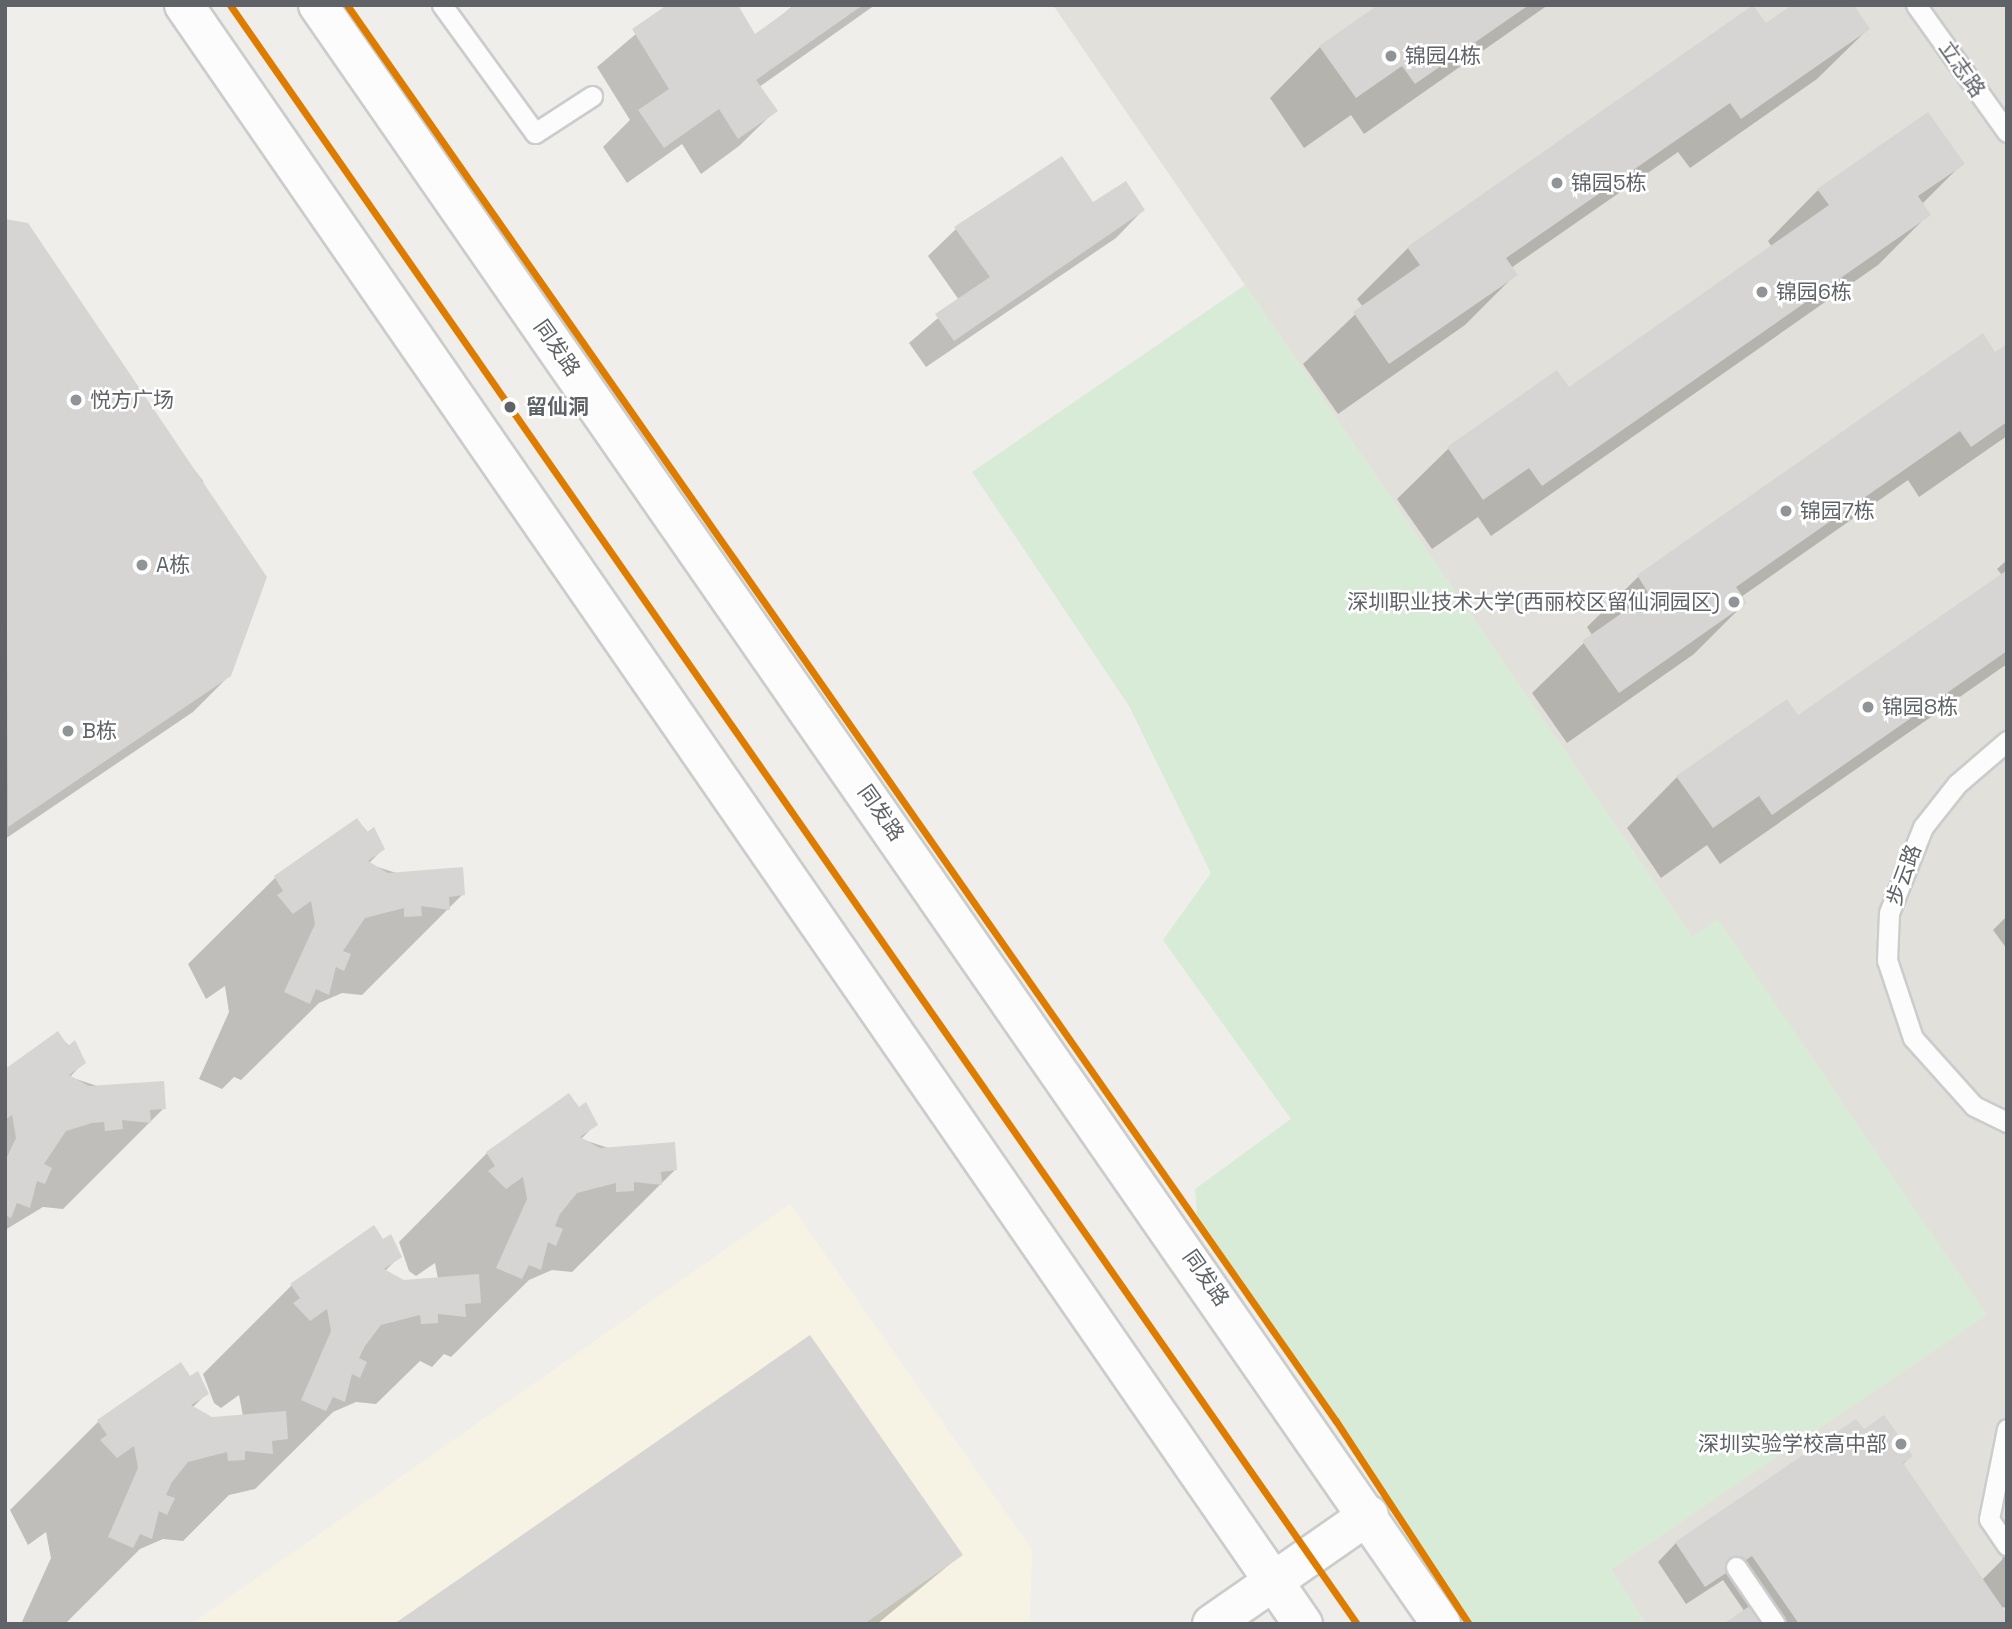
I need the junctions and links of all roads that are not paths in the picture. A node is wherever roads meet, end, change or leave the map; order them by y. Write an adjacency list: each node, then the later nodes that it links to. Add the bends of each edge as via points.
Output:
1 (184, 5): 13 (main road)
2 (318, 5): 10 (main road, 同发路)
3 (442, 5): 5 (lane, via 535,133)
4 (1916, 5): 6 (lane, 立志路)
5 (592, 96)
6 (2007, 132)
7 (2007, 741): 8 (lane, 步云路, via 1957,784 1923,827 1889,913 1887,960 1913,1038 1974,1106)
8 (2007, 1122)
9 (2007, 1429): 11 (lane, via 1989,1519)
10 (1369, 1515): 13 (main road); 16 (main road, 同发路)
11 (2007, 1546)
12 (1736, 1567): 17 (lane)
13 (1274, 1581): 14 (main road); 15 (main road)
14 (1212, 1624)
15 (1303, 1624)
16 (1441, 1624)
17 (1775, 1624)

